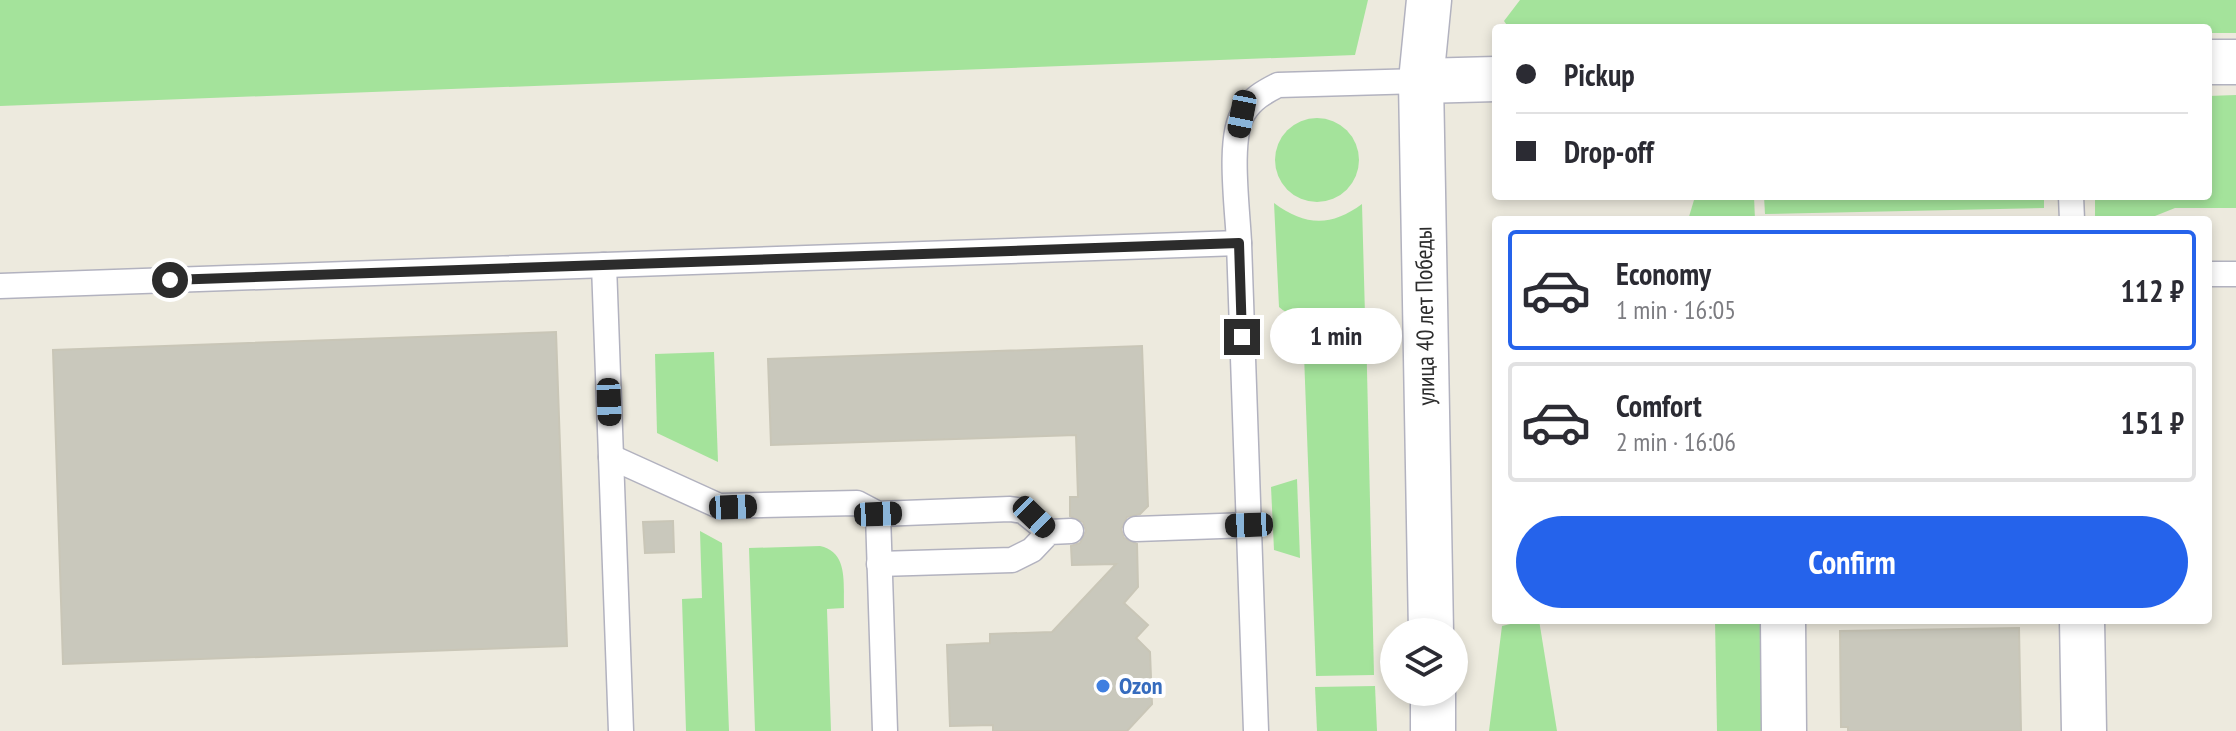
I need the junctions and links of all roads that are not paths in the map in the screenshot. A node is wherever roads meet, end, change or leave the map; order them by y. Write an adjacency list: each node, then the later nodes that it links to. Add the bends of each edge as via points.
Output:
1 (1429, 0): 5 (street, улица 40 лет Победы)
2 (2212, 62): 3 (street)
3 (2236, 62)
4 (1492, 79): 5 (street)
5 (1421, 81): 6 (lane, via 1278,85 1261,93 1242,114 1236,144); 16 (street, улица 40 лет Победы)
6 (1239, 243): 7 (lane); 13 (lane)
7 (604, 265): 10 (lane); 11 (lane)
8 (2212, 274): 9 (lane)
9 (2236, 274)
10 (0, 286)
11 (611, 457): 12 (lane, via 719,506 857,503); 20 (lane)
12 (878, 514): 15 (lane); 15 (lane, via 1010,509 1060,531 1012,560)
13 (1249, 525): 14 (lane); 22 (lane)
14 (1136, 529)
15 (879, 564): 21 (lane)
16 (1431, 618)
17 (1783, 624): 24 (street)
18 (2082, 624): 25 (street)
19 (1433, 706): 23 (street)
20 (621, 731)
21 (885, 731)
22 (1256, 731)
23 (1433, 731)
24 (1784, 731)
25 (2084, 731)

